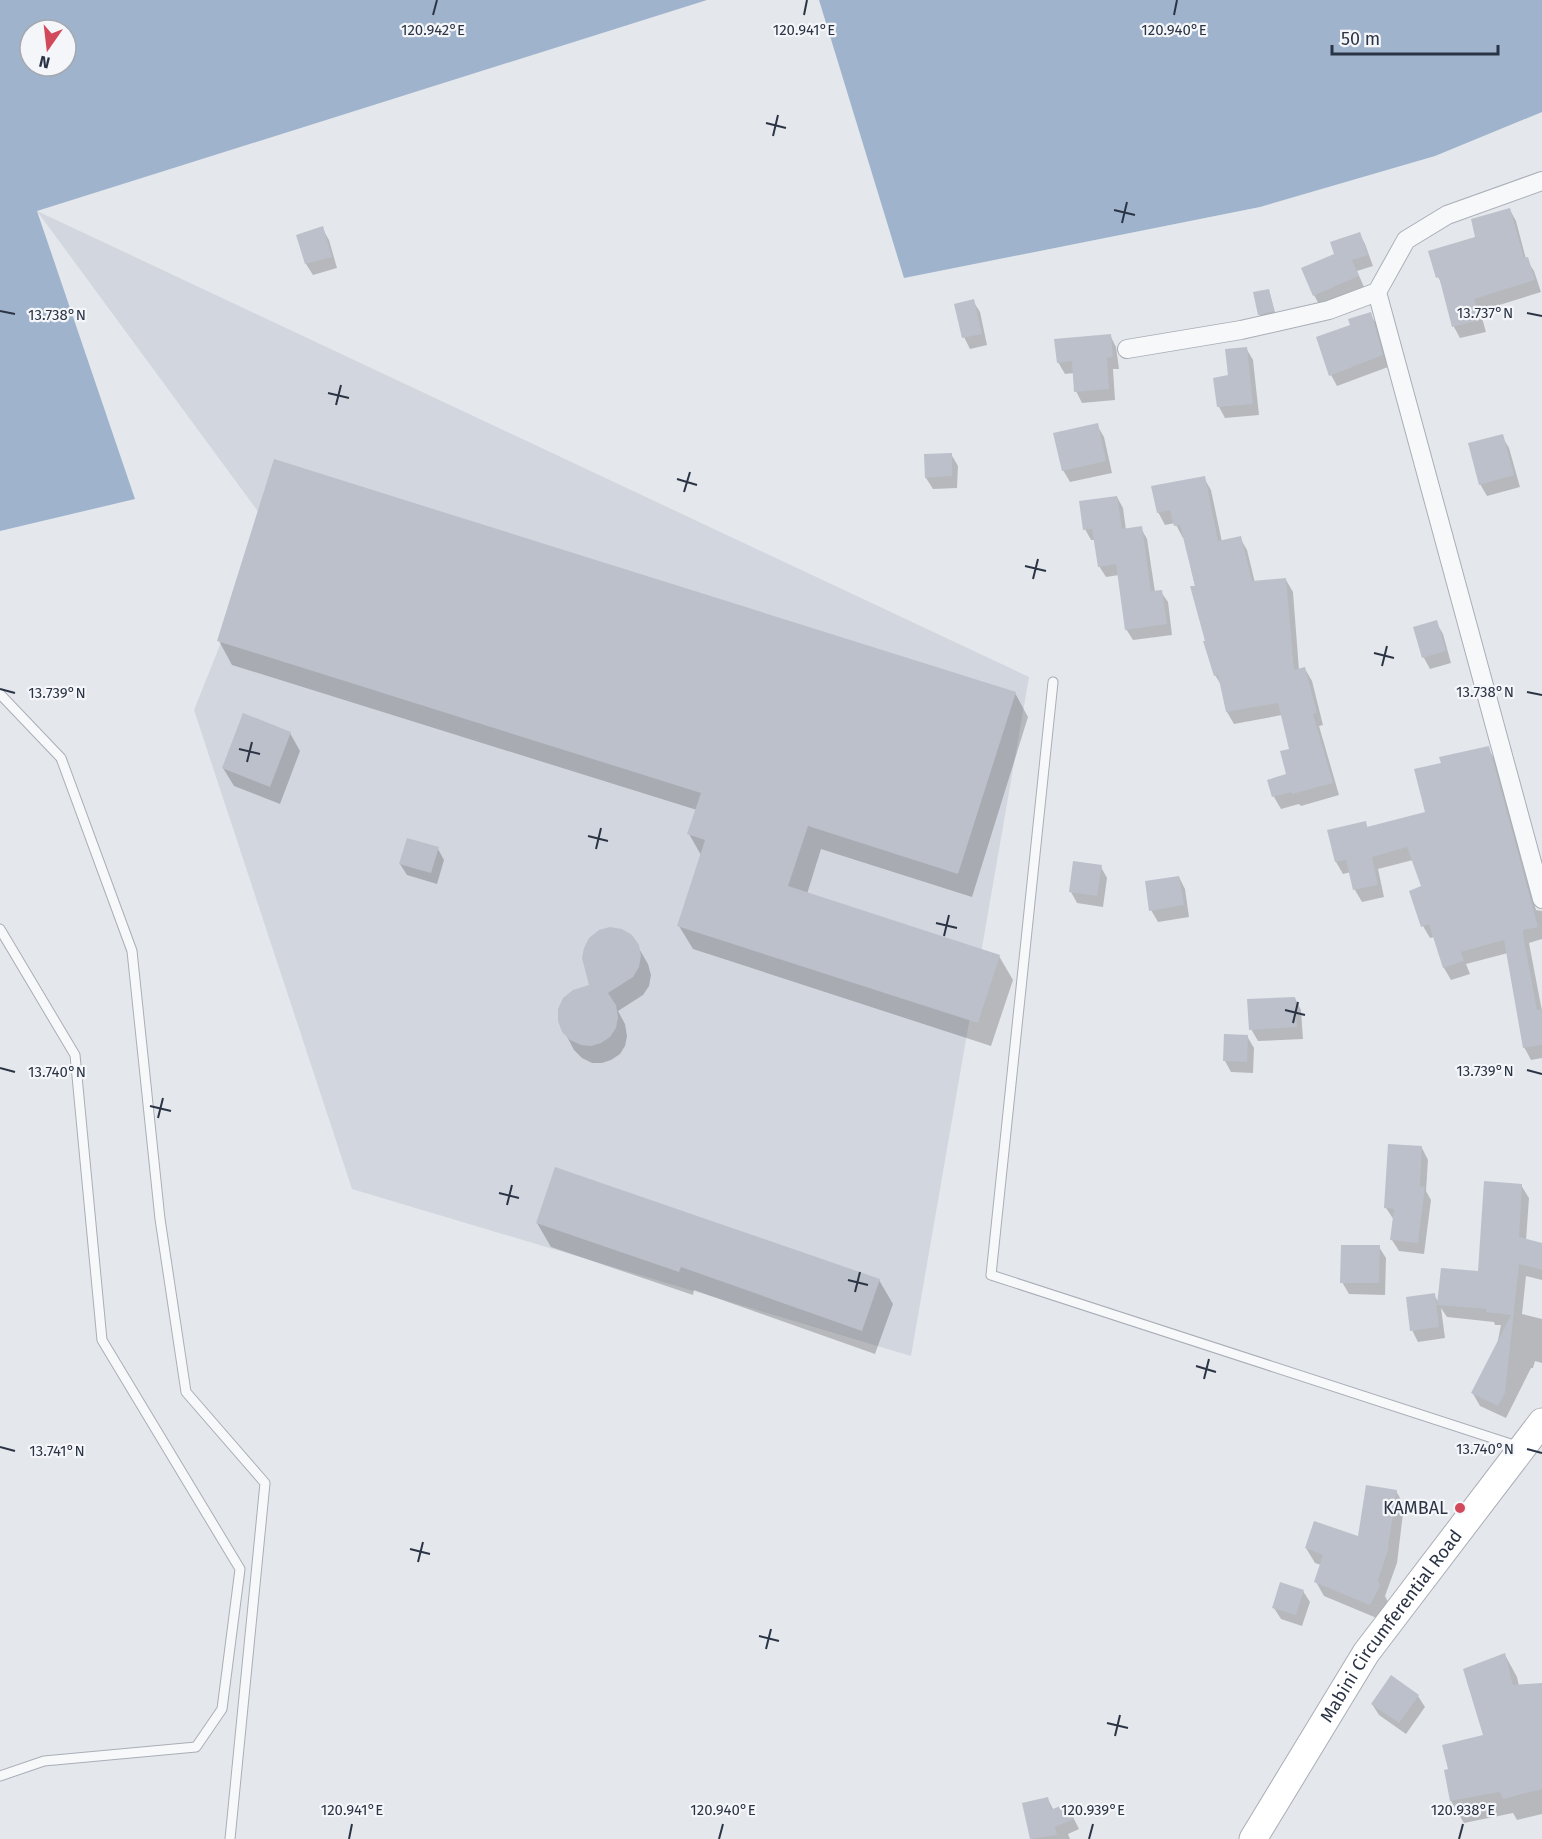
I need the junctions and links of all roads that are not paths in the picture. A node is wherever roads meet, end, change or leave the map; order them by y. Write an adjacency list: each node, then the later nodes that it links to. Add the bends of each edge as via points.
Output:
1 (1542, 181): 2 (street, via 1447,215 1407,240)
2 (1377, 292): 3 (street, via 1329,310); 6 (street)
3 (1127, 349)
4 (1053, 682): 9 (lane, via 992,1275)
5 (0, 694): 11 (lane, via 61,758 132,951 160,1219 186,1392 265,1483)
6 (1542, 899)
7 (0, 929): 10 (lane, via 75,1055 102,1340 240,1569 222,1709 196,1747 44,1761)
8 (1542, 1422): 9 (main road, Mabini Circumferential Road)
9 (1521, 1448): 12 (main road, Mabini Circumferential Road, via 1366,1653)
10 (0, 1776)
11 (230, 1839)
12 (1253, 1839)

